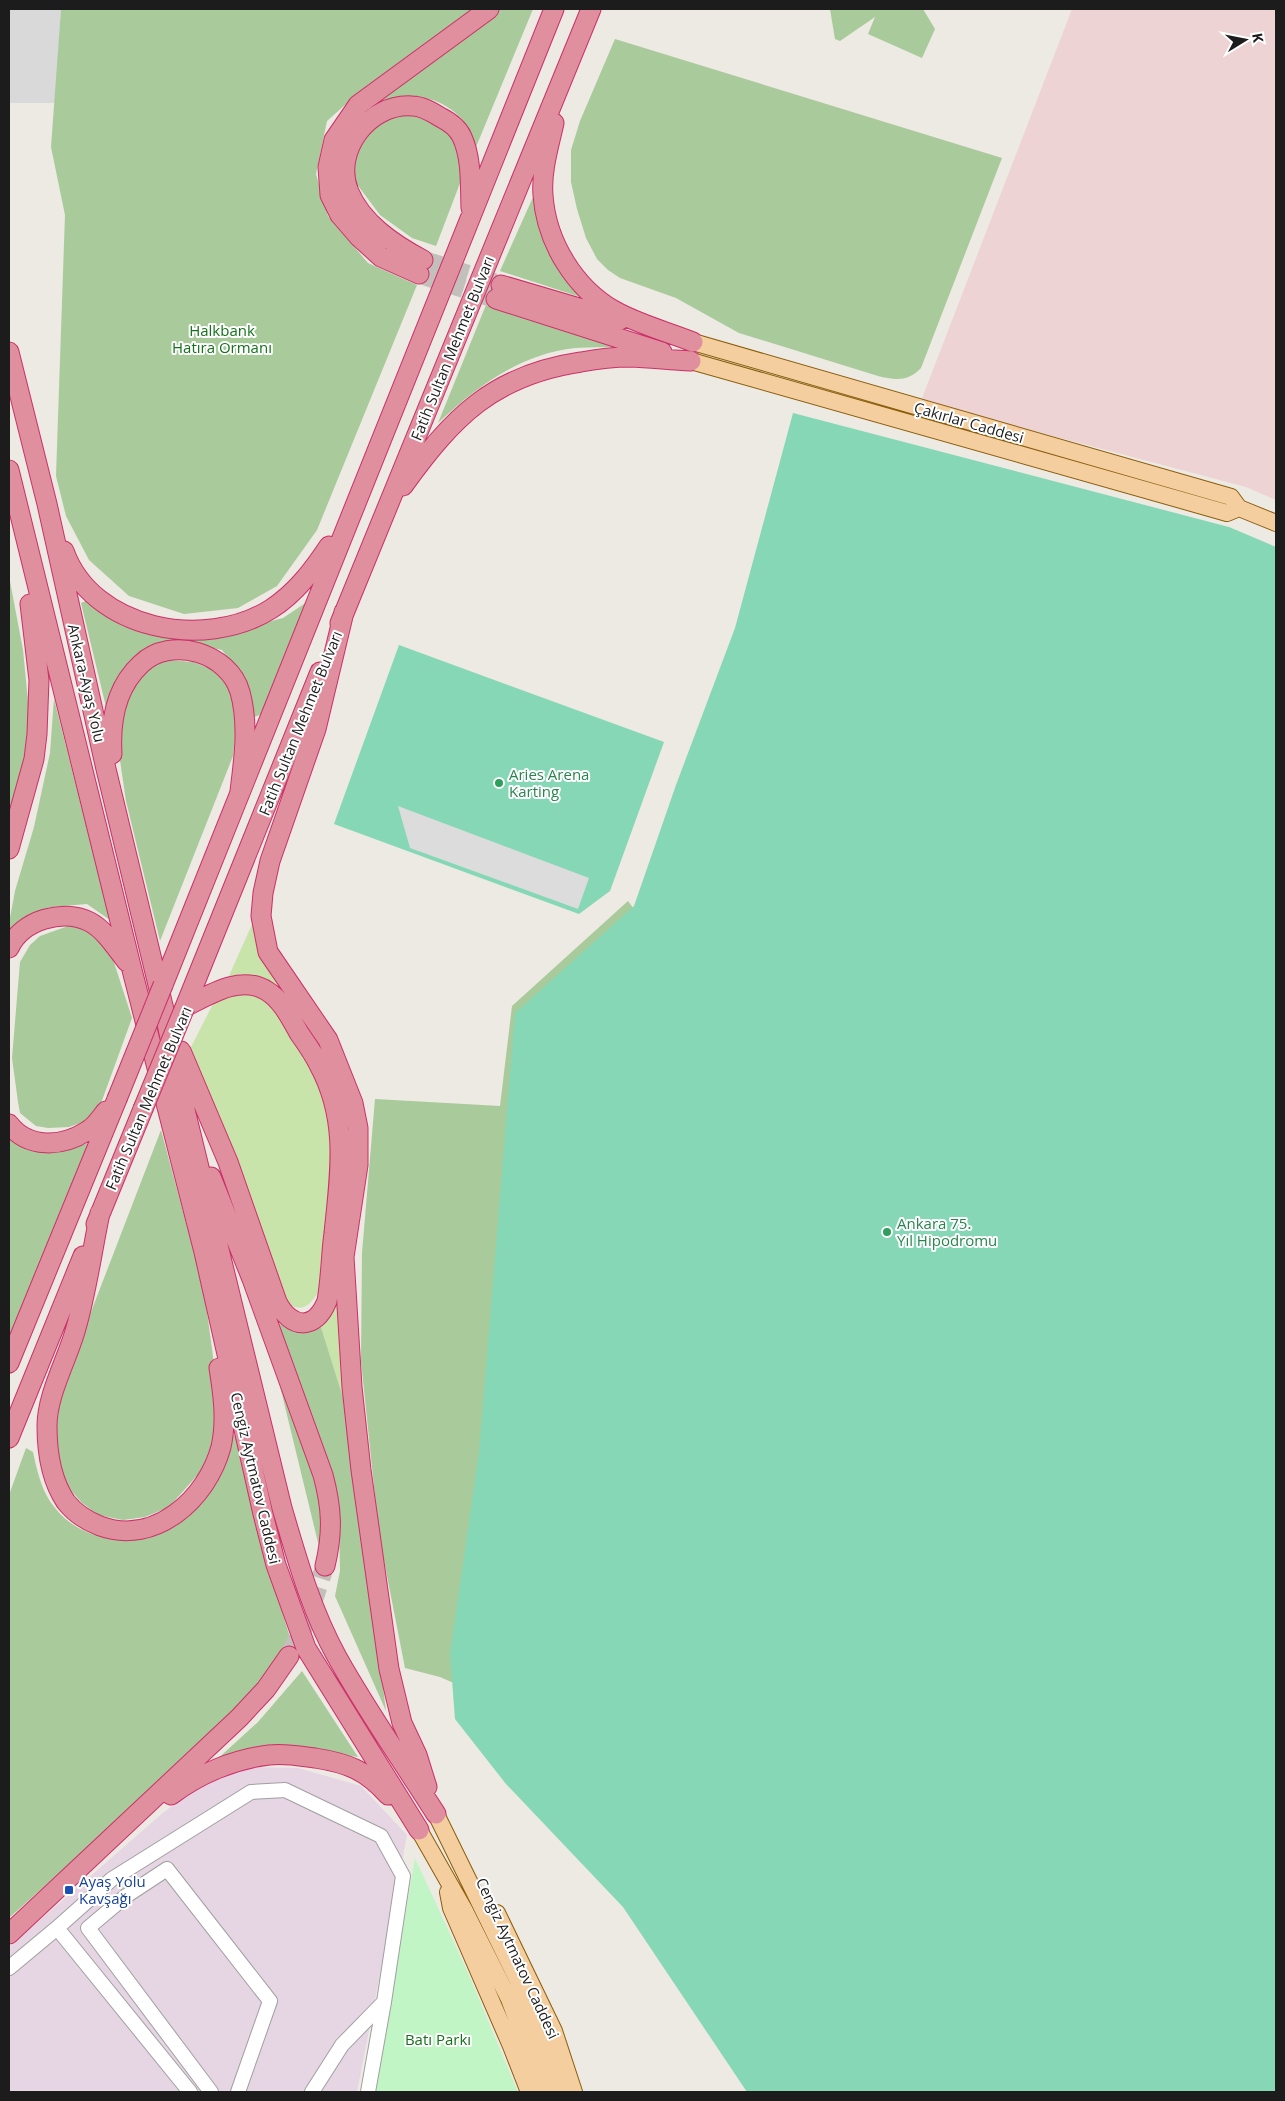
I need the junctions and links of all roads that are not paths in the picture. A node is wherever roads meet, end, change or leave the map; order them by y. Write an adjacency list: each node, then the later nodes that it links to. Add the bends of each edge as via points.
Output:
1 (489, 9): 5 (highway, via 358,105 334,140 328,167 330,194 340,215 359,237 381,257 421,267 385,237 359,209 348,191 344,173 347,154 356,134 370,118 389,109 412,106 431,111 461,134 469,153)
2 (554, 9): 5 (highway, Fatih Sultan Mehmet Bulvarı)
3 (591, 9): 4 (highway, Fatih Sultan Mehmet Bulvarı)
4 (563, 79): 6 (highway, via 544,172 543,194 554,241 579,281 615,311); 15 (highway, Fatih Sultan Mehmet Bulvarı)
5 (472, 215): 14 (highway, Fatih Sultan Mehmet Bulvarı)
6 (693, 342): 8 (highway, via 499,292); 9 (main road, Çakırlar Caddesi)
7 (9, 352): 12 (highway, Ankara-Ayaş Yolu)
8 (691, 362): 10 (main road, Çakırlar Caddesi); 15 (highway, via 629,357 596,360 560,365 500,387 447,430)
9 (781, 368): 10 (main road); 13 (main road, Çakırlar Caddesi, via 1230,497)
10 (776, 386): 13 (main road, Çakırlar Caddesi, via 1227,513)
11 (10, 476): 19 (highway, via 40,680 34,759); 21 (highway, Ankara-Ayaş Yolu)
12 (47, 504): 14 (highway, via 65,554 93,594 139,621 162,629 192,631 218,629 246,621 270,610 294,592 316,566); 23 (highway, Ankara-Ayaş Yolu, via 106,768)
13 (1239, 508): 16 (main road, Çakırlar Caddesi)
14 (352, 511): 18 (highway, Fatih Sultan Mehmet Bulvarı)
15 (385, 512): 17 (highway, Fatih Sultan Mehmet Bulvarı)
16 (1276, 523)
17 (344, 612): 22 (highway, Fatih Sultan Mehmet Bulvarı); 34 (highway, via 316,729 270,861 261,916 268,952 328,1040 353,1103 358,1128 358,1165 344,1257 361,1470 395,1697)
18 (240, 790): 23 (highway, via 245,747 244,711 234,678 210,656 195,651 167,651 142,662 125,684 117,702 111,734 113,758); 25 (highway, Fatih Sultan Mehmet Bulvarı, bridge)
19 (9, 849)
20 (9, 948): 21 (highway, via 19,933 44,918 76,916 106,935)
21 (131, 966): 24 (highway, Ankara-Ayaş Yolu)
22 (185, 1007): 23 (highway, via 220,990 239,985 267,990 286,1011 328,1084 342,1160 327,1301 319,1316 312,1320 298,1323 290,1320 277,1302 228,1162); 28 (highway, Fatih Sultan Mehmet Bulvarı, bridge)
23 (166, 1014): 26 (highway, Cengiz Aytmatov Caddesi)
24 (151, 1046): 29 (highway, Cengiz Aytmatov Caddesi)
25 (117, 1099): 27 (highway, via 89,1131 67,1141 47,1144 32,1141 14,1132); 30 (highway, Fatih Sultan Mehmet Bulvarı)
26 (186, 1114): 32 (highway, via 324,1475 331,1521 331,1542); 34 (highway, Cengiz Aytmatov Caddesi, via 300,1572 337,1657)
27 (9, 1124)
28 (100, 1213): 29 (highway, via 76,1328 51,1402 47,1424 52,1473 58,1488 78,1514 94,1524 124,1532 161,1523 182,1509 212,1472 224,1431 224,1409); 31 (highway, Fatih Sultan Mehmet Bulvarı)
29 (204, 1252): 35 (highway, Cengiz Aytmatov Caddesi, via 263,1514 297,1627 321,1675)
30 (9, 1364)
31 (9, 1438)
32 (325, 1566)
33 (289, 1656): 37 (highway, via 266,1689 238,1718)
34 (436, 1814): 36 (main road, Cengiz Aytmatov Caddesi)
35 (419, 1830): 37 (highway, via 363,1772 328,1760 270,1754 211,1771 186,1783); 38 (main road, Cengiz Aytmatov Caddesi)
36 (446, 1833): 45 (main road, Cengiz Aytmatov Caddesi); 45 (main road, Cengiz Aytmatov Caddesi, via 468,1856 479,1876 554,2032)
37 (108, 1842): 42 (highway)
38 (445, 1877): 51 (main road, Cengiz Aytmatov Caddesi, via 450,1908); 52 (main road, Cengiz Aytmatov Caddesi, via 509,2000)
39 (112, 1879): 40 (street); 41 (street); 44 (street, via 251,1792 285,1790 381,1836 403,1876)
40 (126, 1896): 47 (street, via 88,1928); 48 (street, via 167,1869 270,2001)
41 (57, 1928): 43 (street); 46 (street)
42 (9, 1934)
43 (9, 1968)
44 (384, 2002): 49 (street, via 342,2045); 50 (street)
45 (570, 2090)
46 (190, 2092)
47 (211, 2092)
48 (238, 2092)
49 (312, 2092)
50 (368, 2092)
51 (529, 2092)
52 (544, 2092)

